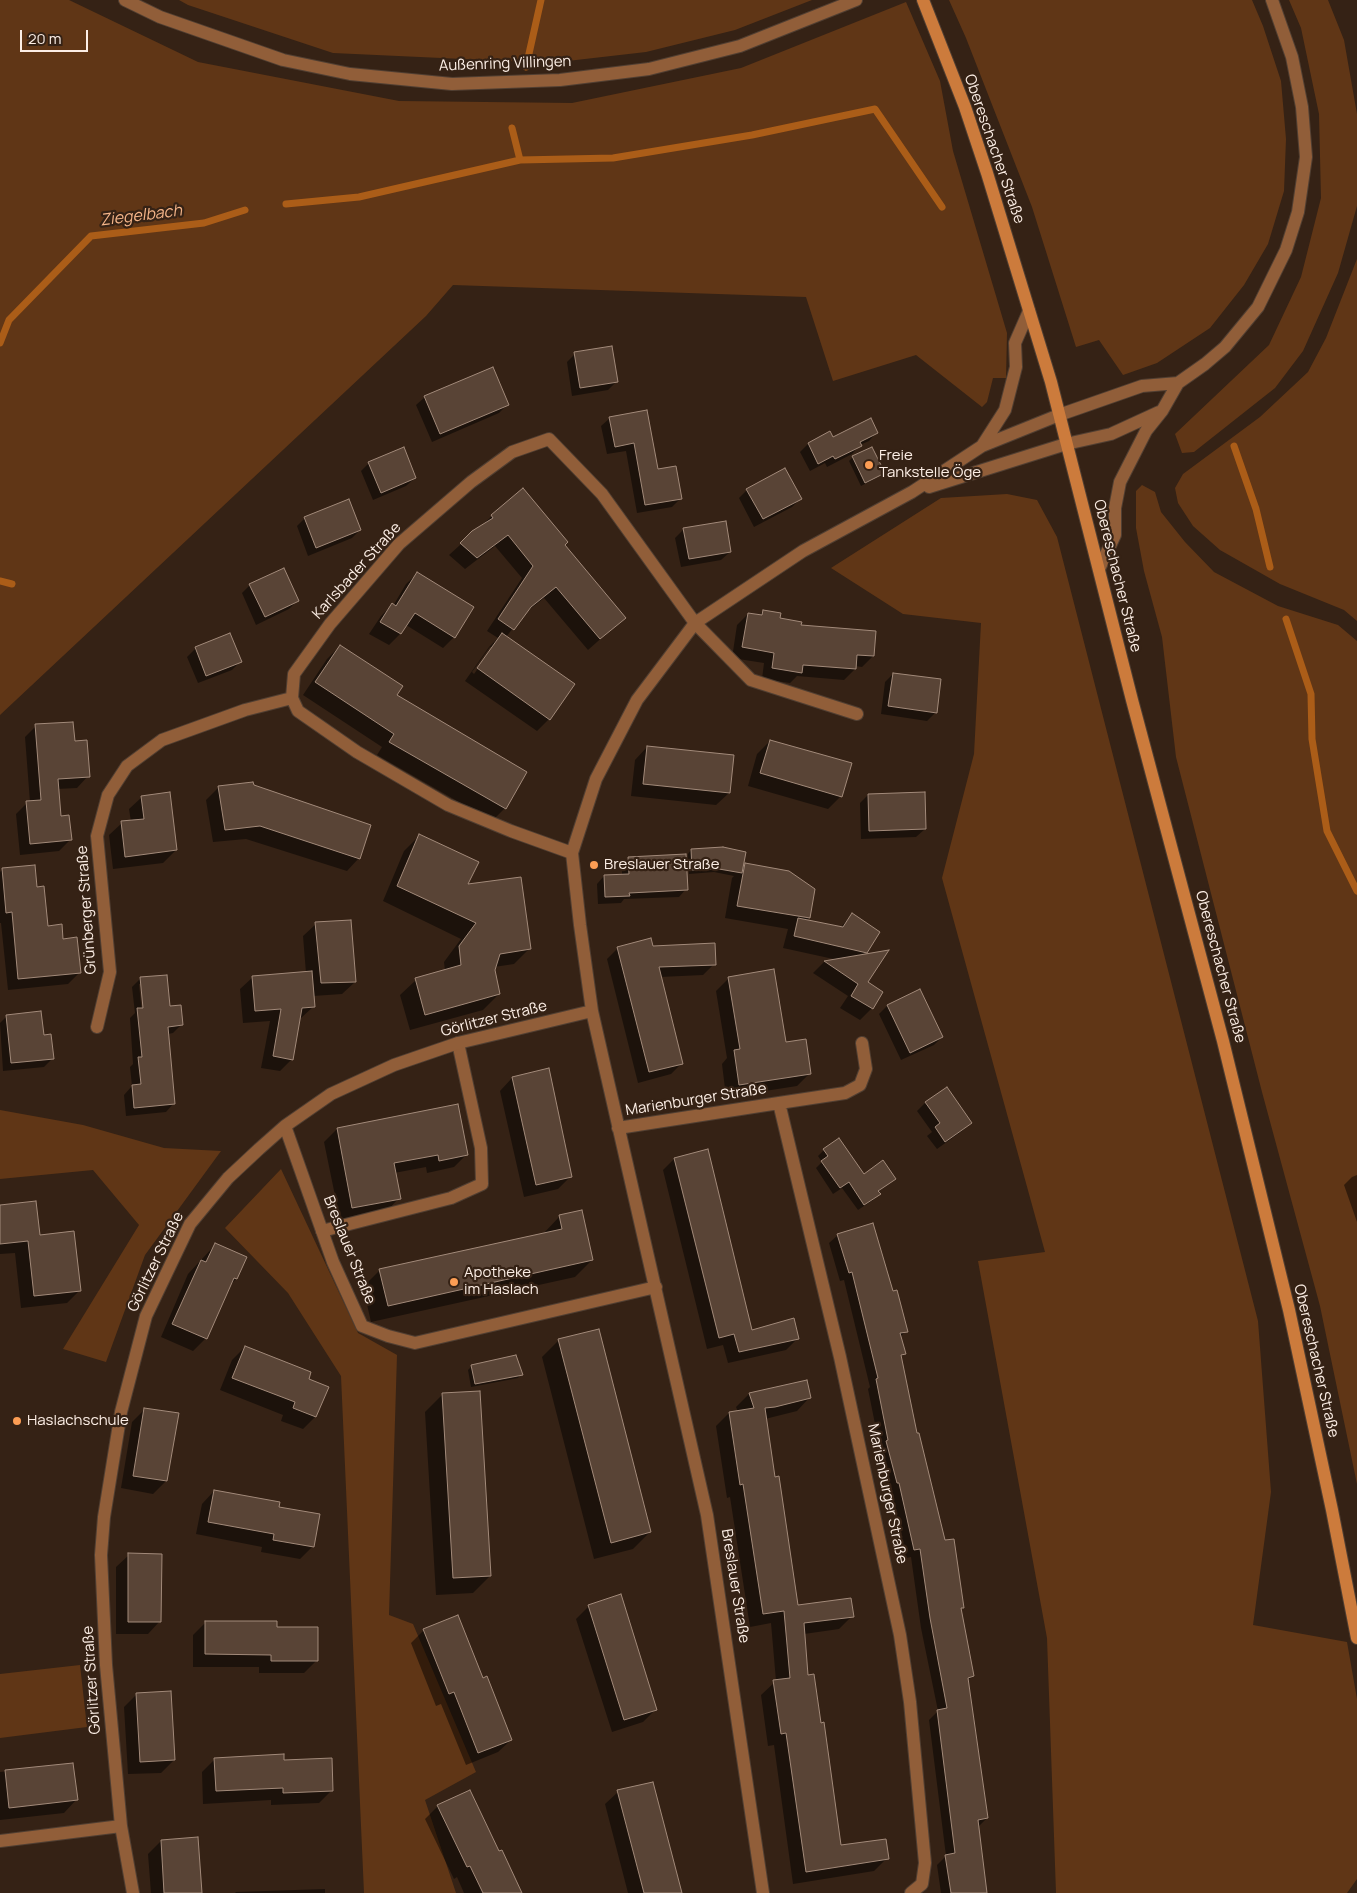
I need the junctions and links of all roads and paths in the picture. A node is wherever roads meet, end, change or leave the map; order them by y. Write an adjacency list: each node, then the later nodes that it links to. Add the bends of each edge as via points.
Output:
1 (125, 0): 4 (street, Außenring Villingen, via 160,17 283,60 350,74 452,84 560,80 648,69 740,46)
2 (923, 0): 5 (main road, Obereschacher Straße, via 987,173)
3 (1272, 0): 6 (street, via 1292,57 1302,107 1306,156 1298,212 1286,250 1258,307 1225,347)
4 (854, 1)
5 (1029, 311): 8 (main road, Obereschacher Straße); 10 (street, via 1015,343 1016,367 1005,410)
6 (1178, 383): 7 (street); 8 (street, Breslauer Straße, via 1142,386)
7 (1162, 412): 9 (street, Breslauer Straße, via 1111,434); 12 (street, via 1146,431 1120,482 1114,508 1115,535)
8 (1059, 415): 9 (main road, Obereschacher Straße); 10 (street, Breslauer Straße)
9 (1066, 444): 11 (street, Breslauer Straße); 12 (main road, Obereschacher Straße)
10 (982, 446): 11 (street, Breslauer Straße)
11 (912, 492): 13 (street, Breslauer Straße, via 803,552)
12 (1099, 569): 26 (main road, Obereschacher Straße, via 1223,1041 1289,1310)
13 (695, 623): 14 (street, Karlsbader Straße, via 602,494 549,440 512,452 471,482 400,544 330,624 294,674); 15 (street, via 751,680); 16 (street, Breslauer Straße, via 637,700 596,779)
14 (292, 698): 16 (street, via 298,711 357,752 448,806); 18 (street, Grünberger Straße, via 245,710 162,740 127,766 108,796 97,836 110,972)
15 (856, 714)
16 (572, 853): 17 (street, Breslauer Straße)
17 (592, 1011): 20 (street, Görlitzer Straße); 23 (street, Breslauer Straße)
18 (97, 1026)
19 (862, 1042): 21 (street, Marienburger Straße, via 866,1069 860,1085 845,1093)
20 (458, 1043): 22 (street, Görlitzer Straße, via 394,1065 331,1094); 24 (street, via 481,1148 482,1184 451,1198)
21 (779, 1103): 23 (street, Marienburger Straße); 31 (street, Marienburger Straße, via 840,1356 900,1635 910,1702 925,1863 922,1884)
22 (285, 1126): 24 (street, Breslauer Straße); 27 (street, Görlitzer Straße, via 228,1178 190,1224 146,1316 121,1412 101,1554 106,1665)
23 (618, 1128): 25 (street, Breslauer Straße)
24 (322, 1230): 25 (street, Breslauer Straße, via 362,1326 415,1343)
25 (656, 1287): 30 (street, Breslauer Straße, via 707,1515)
26 (1357, 1638)
27 (121, 1826): 28 (street); 29 (street, Görlitzer Straße)
28 (0, 1841)
29 (133, 1893)
30 (764, 1893)
31 (911, 1893)

